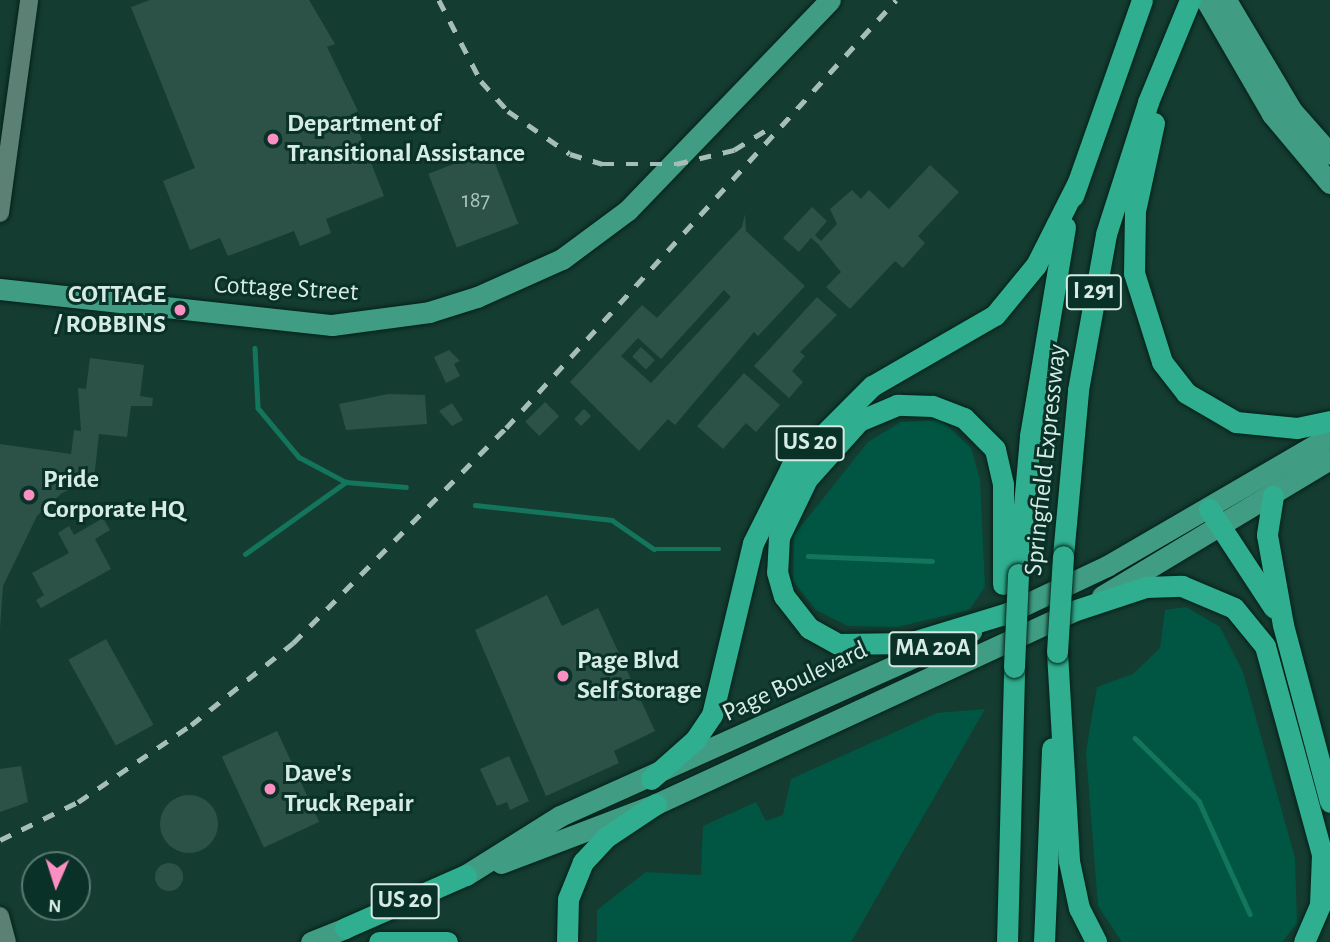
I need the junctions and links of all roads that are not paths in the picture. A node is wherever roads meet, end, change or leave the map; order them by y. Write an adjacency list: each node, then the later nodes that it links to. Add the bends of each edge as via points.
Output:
1 (29, 0): 10 (street)
2 (830, 0): 11 (main road, Cottage Street, via 628,210 562,259 477,297 429,312 332,325)
3 (1142, 0): 9 (highway, Springfield Expressway / I 291)
4 (1190, 0): 6 (highway, Springfield Expressway / I 291)
5 (1214, 3): 7 (main road, via 1292,111); 8 (main road, via 1272,114)
6 (1172, 38): 12 (highway, via 1133,225 1137,292 1159,356 1182,389 1231,420 1297,428); 22 (highway, Springfield Expressway / I 291, bridge, via 1101,260 1073,425)
7 (1330, 154)
8 (1330, 183)
9 (1077, 184): 18 (highway, Springfield Expressway / I 291, via 1047,322); 23 (highway, US 20, via 1036,265 995,315 872,386 791,467 753,543 712,715 695,740)
10 (0, 213)
11 (0, 289)
12 (1330, 421)
13 (1330, 436): 16 (main road, Page Boulevard / MA 20A)
14 (1330, 459): 15 (main road, Page Boulevard)
15 (1273, 496): 17 (main road, Page Boulevard); 21 (highway, via 1267,535)
16 (1209, 509): 17 (highway); 20 (main road, Page Boulevard / MA 20A)
17 (1222, 528): 19 (main road, Page Boulevard); 21 (highway)
18 (1011, 579): 20 (highway, via 997,455 973,424 932,406 897,405 859,421 807,479 779,537 777,572 790,607 838,644 909,643); 26 (highway, Springfield Expressway / I 291, bridge)
19 (1076, 610): 25 (main road, Page Boulevard / US 20); 39 (highway, US 20, via 1146,587 1188,587 1234,608 1265,646 1322,855 1320,905)
20 (1008, 613): 23 (main road, Page Boulevard / MA 20A)
21 (1283, 625): 24 (highway)
22 (1057, 652): 37 (highway, Springfield Expressway / I 291); 38 (highway, via 1069,861 1083,918)
23 (651, 779): 27 (main road, Page Boulevard / US 20, via 560,816)
24 (1330, 802)
25 (656, 804): 27 (main road, Page Boulevard / US 20); 34 (highway, via 605,838 583,862 568,899)
26 (1007, 870): 35 (highway); 36 (highway, Springfield Expressway / I 291)
27 (466, 875): 29 (highway, Page Boulevard / US 20)
28 (0, 916): 30 (street)
29 (345, 928): 31 (main road, Page Boulevard / US 20)
30 (7, 942)
31 (311, 942)
32 (379, 942): 33 (highway)
33 (447, 942)
34 (567, 942)
35 (1000, 942)
36 (1007, 942)
37 (1044, 942)
38 (1096, 942)
39 (1304, 942)

